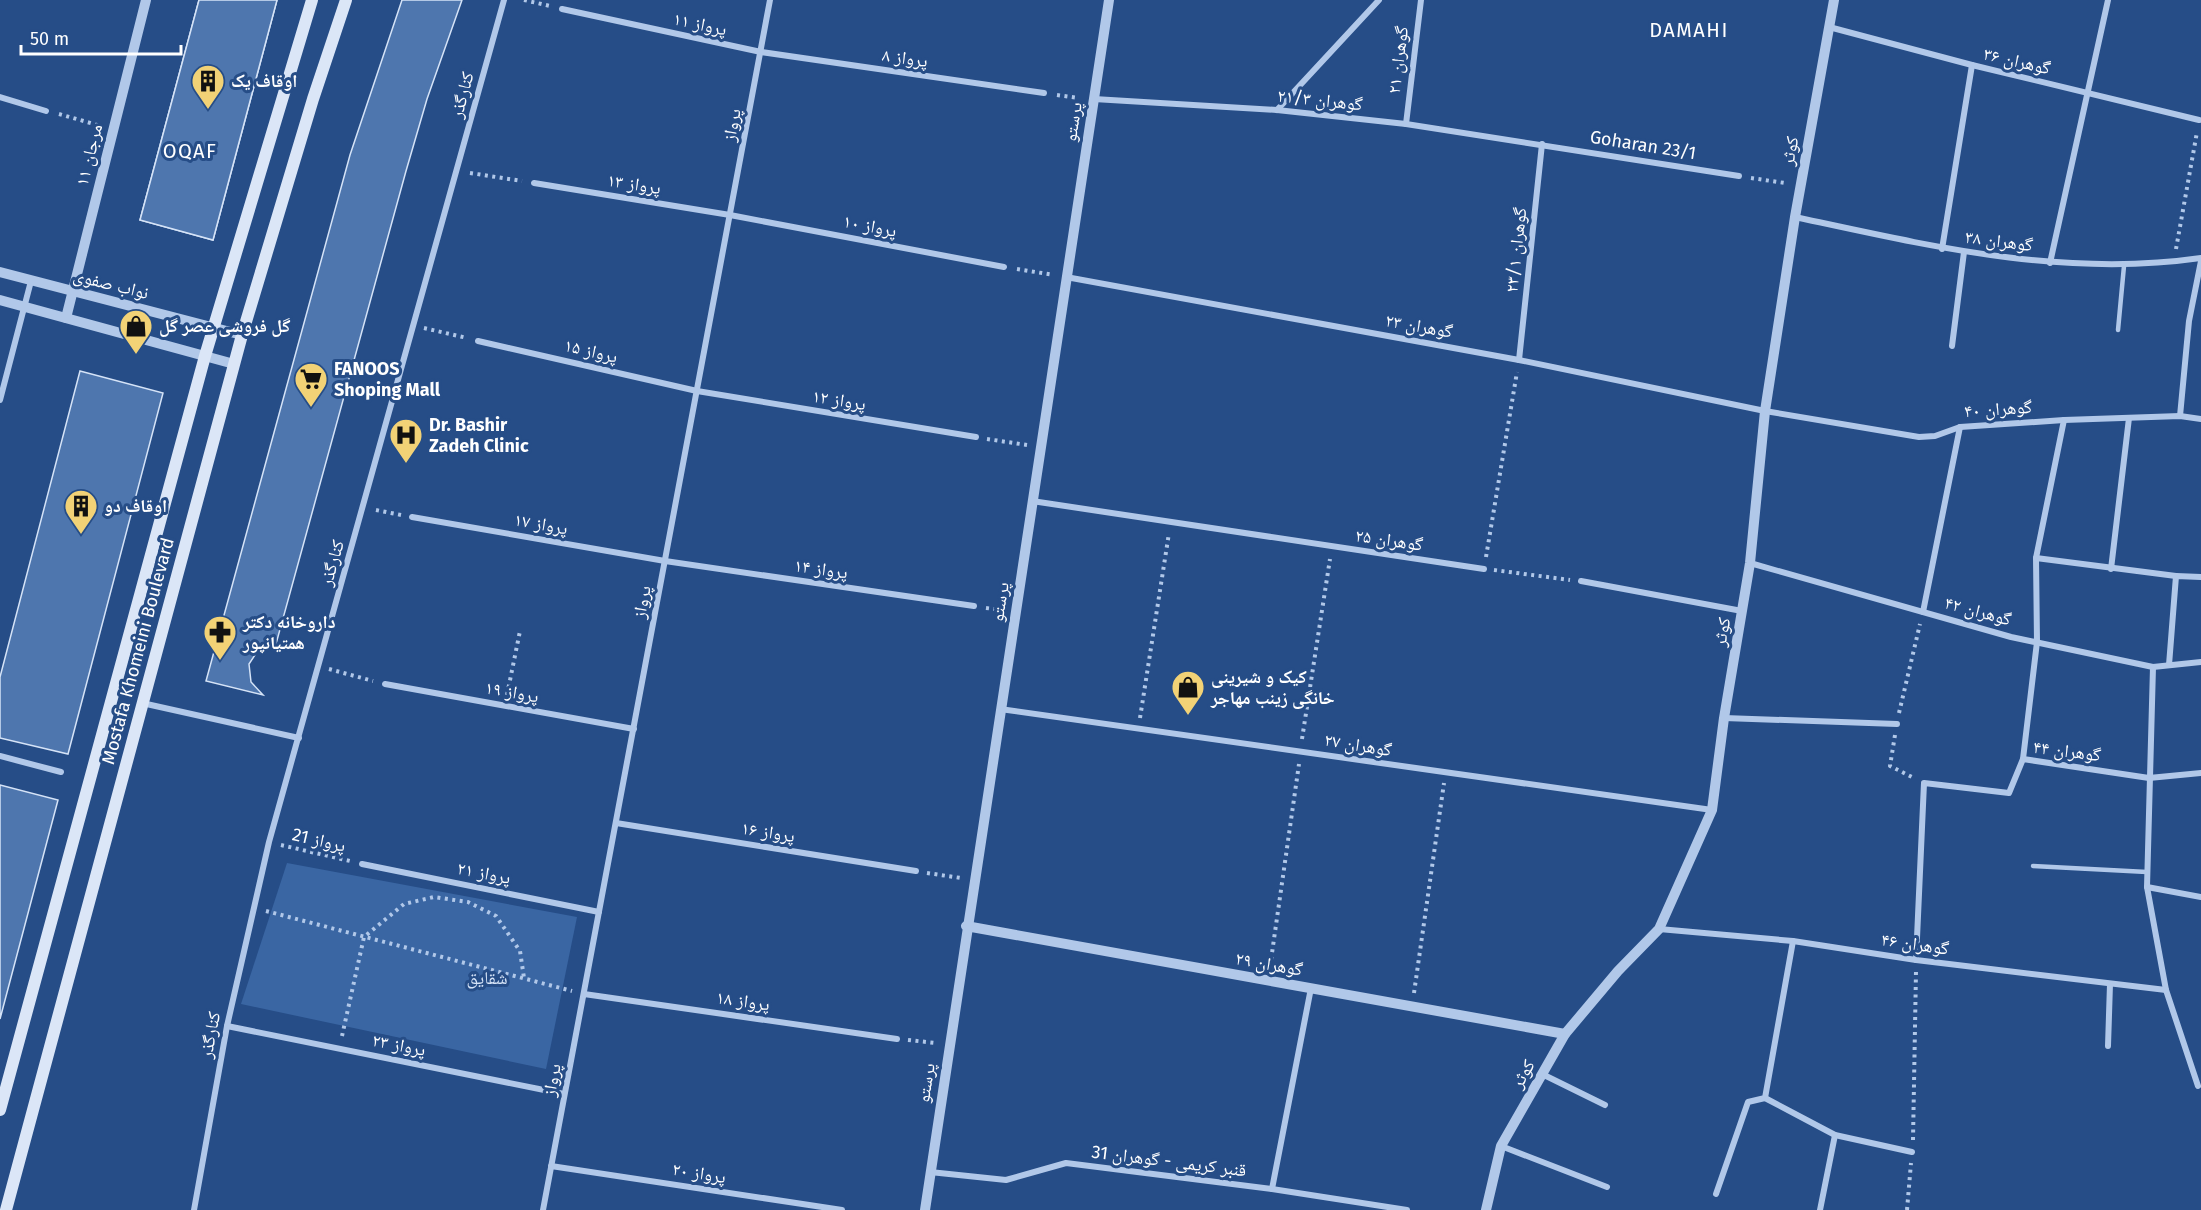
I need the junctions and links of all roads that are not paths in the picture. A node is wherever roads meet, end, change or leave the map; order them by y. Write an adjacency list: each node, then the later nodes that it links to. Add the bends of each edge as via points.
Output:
1 (146, 0): 37 (street, مرجان ۱۱)
2 (312, 0): 41 (main road, Mostafa Khomeini Boulevard)
3 (346, 0): 43 (main road, Mostafa Khomeini Boulevard)
4 (504, 0): 81 (street, کنارگذر)
5 (770, 0): 13 (street, پرواز)
6 (1108, 0): 18 (street, پرستو)
7 (1379, 0): 19 (street)
8 (1421, 0): 22 (street, گوهران ۲۱)
9 (1834, 0): 12 (street, کوثر)
10 (2108, 0): 16 (street)
11 (562, 9): 13 (street, پرواز ۱۱)
12 (1829, 27): 14 (street, گوهران ۳۶); 27 (street, کوثر)
13 (761, 52): 15 (street, پرواز ۸); 26 (street, پرواز)
14 (1972, 65): 16 (street, گوهران ۳۶); 28 (street)
15 (1044, 93)
16 (2088, 93): 21 (street, گوهران ۳۶); 31 (street)
17 (0, 97): 20 (street)
18 (1094, 99): 19 (street, گوهران ۲۱/۳); 35 (street, پرستو)
19 (1277, 110): 22 (street, گوهران ۲۱/۳)
20 (46, 111)
21 (2199, 120)
22 (1406, 124): 23 (street, گوهران ۲۱/۳)
23 (1542, 144): 24 (street, Goharan 23/1); 47 (street, گوهران ۲۳/۱)
24 (1739, 176)
25 (534, 183): 26 (street, پرواز ۱۳)
26 (730, 215): 33 (street, پرواز ۱۰); 49 (street, پرواز)
27 (1796, 217): 28 (street, گوهران ۳۸); 51 (street, کوثر)
28 (1942, 249): 29 (street, گوهران ۳۸)
29 (1964, 252): 31 (street, گوهران ۳۸); 45 (street)
30 (2201, 259): 32 (street, گوهران ۳۸); 52 (street, via 2189,321)
31 (2050, 263): 32 (street, گوهران ۳۸)
32 (2124, 266): 42 (lane)
33 (1004, 267)
34 (0, 272): 36 (street, نواب صفوی)
35 (1066, 278): 47 (street, گوهران ۲۳); 58 (street, پرستو)
36 (31, 281): 37 (street, نواب صفوی); 39 (street)
37 (71, 292): 40 (street, مرجان ۱۱); 41 (street, نواب صفوی)
38 (0, 300): 39 (street)
39 (24, 307): 40 (street); 50 (street)
40 (66, 318): 46 (street)
41 (214, 327): 43 (street, نواب صفوی); 46 (main road, Mostafa Khomeini Boulevard)
42 (2118, 330)
43 (242, 335): 48 (main road, Mostafa Khomeini Boulevard)
44 (478, 341): 49 (street, پرواز ۱۵)
45 (1952, 346)
46 (205, 356): 48 (street); 113 (main road, Mostafa Khomeini Boulevard)
47 (1519, 360): 51 (street, گوهران ۲۳)
48 (234, 364): 76 (main road, Mostafa Khomeini Boulevard)
49 (697, 391): 57 (street, پرواز ۱۲); 61 (street, پرواز)
50 (0, 400)
51 (1765, 411): 56 (street, گوهران ۴۰, via 1919,437); 62 (street, کوثر)
52 (2180, 416): 53 (street, گوهران ۴۰); 54 (street, گوهران ۴۰)
53 (2129, 418): 55 (street, گوهران ۴۰); 64 (street)
54 (2201, 419)
55 (2064, 420): 56 (street, گوهران ۴۰); 60 (street)
56 (1960, 427): 70 (street)
57 (976, 437)
58 (1032, 501): 63 (street, گوهران ۲۵); 77 (street, پرستو)
59 (412, 517): 61 (street, پرواز ۱۷)
60 (2036, 558): 64 (street); 71 (street)
61 (665, 561): 68 (street, پرواز ۱۴); 80 (street, پرواز)
62 (1750, 563): 69 (street, کوثر); 70 (street, گوهران ۴۲)
63 (1484, 569)
64 (2111, 569): 65 (street)
65 (2176, 576): 66 (street); 73 (street)
66 (2201, 577)
67 (1581, 581): 69 (street)
68 (974, 606)
69 (1742, 611): 78 (street, کوثر)
70 (1923, 612): 71 (street, گوهران ۴۲)
71 (2037, 642): 74 (street, گوهران ۴۲); 83 (street)
72 (2201, 662): 73 (street, گوهران ۴۲)
73 (2169, 665): 74 (street, گوهران ۴۲)
74 (2153, 668): 86 (street)
75 (385, 684): 80 (street, پرواز ۱۹)
76 (142, 703): 81 (street); 122 (main road, Mostafa Khomeini Boulevard)
77 (1000, 709): 87 (street, گوهران ۲۷); 96 (street, پرستو)
78 (1724, 718): 79 (street); 87 (street, کوثر)
79 (1897, 724)
80 (634, 729): 88 (street, پرواز)
81 (299, 738): 104 (street, کنارگذر, via 269,843)
82 (0, 756): 84 (street)
83 (2023, 759): 86 (street, گوهران ۴۴); 99 (street, گوهران ۴۴, via 2009,794 1924,783)
84 (61, 772)
85 (2201, 773): 86 (street, گوهران ۴۴)
86 (2150, 777): 92 (street)
87 (1712, 810): 97 (street, کوثر)
88 (616, 823): 91 (street, پرواز ۱۶); 95 (street, پرواز)
89 (362, 864): 95 (street, پرواز ۲۱)
90 (2033, 866): 92 (lane)
91 (916, 871)
92 (2147, 872): 93 (street)
93 (2147, 887): 94 (street); 102 (street)
94 (2201, 897)
95 (599, 912): 103 (street, پرواز)
96 (966, 926): 101 (street, گوهران ۲۹); 118 (street, پرستو)
97 (1659, 929): 98 (street, گوهران ۴۶); 105 (street, کوثر)
98 (1793, 941): 99 (street, گوهران ۴۶); 111 (street)
99 (1916, 960): 100 (street, گوهران ۴۶)
100 (2110, 984): 102 (street, گوهران ۴۶); 107 (street)
101 (1311, 988): 105 (street, گوهران ۲۹); 120 (street)
102 (2166, 990): 109 (street)
103 (584, 994): 106 (street, پرواز ۱۸); 110 (street, پرواز)
104 (227, 1026): 110 (street, پرواز ۲۳); 123 (street, کنارگذر)
105 (1565, 1034): 108 (street, کوثر)
106 (897, 1039)
107 (2108, 1046)
108 (1542, 1074): 112 (street); 115 (street, کوثر)
109 (2198, 1086)
110 (564, 1094): 117 (street, پرواز)
111 (1765, 1098): 114 (street); 121 (street, via 1748,1102)
112 (1605, 1105)
113 (0, 1110)
114 (1835, 1135): 116 (street); 129 (street)
115 (1501, 1146): 119 (street); 128 (street, کوثر)
116 (1912, 1152)
117 (551, 1166): 124 (street, پرواز); 125 (street, پرواز ۲۰)
118 (930, 1172): 120 (street, قنبر کریمی - گوهران 31, via 1006,1180 1066,1163); 126 (street, پرستو)
119 (1607, 1187)
120 (1272, 1189): 127 (street, قنبر کریمی - گوهران 31)
121 (1716, 1194)
122 (6, 1210)
123 (194, 1210)
124 (543, 1210)
125 (842, 1210)
126 (925, 1210)
127 (1407, 1210)
128 (1486, 1210)
129 (1820, 1210)

